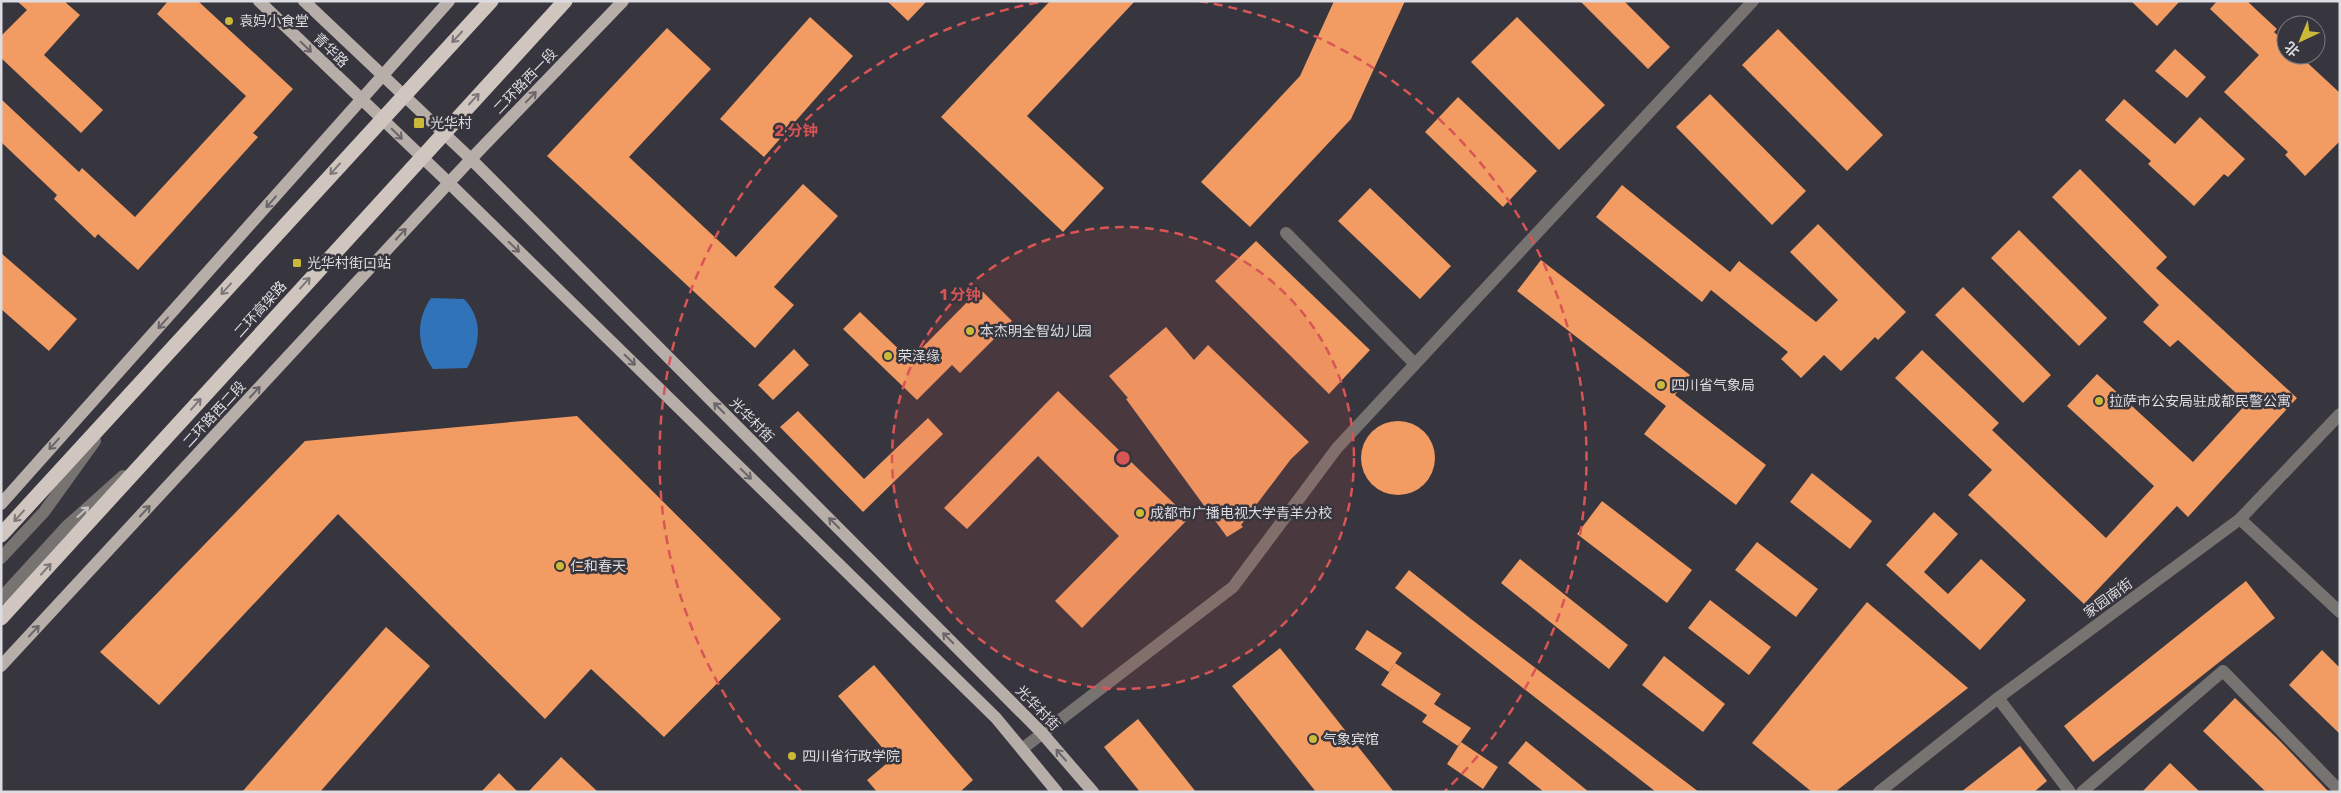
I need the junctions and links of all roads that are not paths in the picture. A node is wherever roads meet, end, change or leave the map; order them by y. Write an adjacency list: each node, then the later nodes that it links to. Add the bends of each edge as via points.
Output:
1 (259, 1): 9 (main road, 青华路, one-way to 9)
2 (304, 1): 8 (main road, 青华路)
3 (449, 1): 8 (main road)
4 (491, 1): 14 (highway, one-way to 14)
5 (564, 1): 16 (highway, 二环高架路, one-way to 5)
6 (623, 1): 10 (main road, 二环路西一段, one-way to 6)
7 (1753, 1): 13 (street)
8 (384, 75): 9 (main road); 10 (main road, 光华村街)
9 (362, 100): 11 (main road, one-way to 11); 17 (main road, one-way to 17)
10 (471, 159): 11 (main road, 二环路西一段); 26 (main road, 光华村街, one-way to 10)
11 (448, 182): 24 (main road, 二环路西二段, one-way to 11); 27 (main road, one-way to 27, via 996,718)
12 (1286, 233): 13 (street)
13 (1415, 364): 26 (street, via 1337,448 1233,586)
14 (122, 403): 19 (highway, one-way to 19); 20 (street, via 44,512)
15 (2340, 414): 18 (street, 家园南街)
16 (163, 440): 21 (street, one-way to 16, via 66,527); 23 (highway, 二环高架路, one-way to 16)
17 (1, 504)
18 (2240, 519): 22 (street); 25 (street, 家园南街)
19 (1, 535)
20 (1, 558)
21 (1, 598)
22 (2340, 612)
23 (1, 618)
24 (1, 666)
25 (1998, 698): 31 (street, 家园南街); 32 (street)
26 (1042, 733): 27 (street); 30 (main road, 光华村街, one-way to 26)
27 (1022, 749): 29 (main road)
28 (2340, 791): 33 (street, via 2223,672)
29 (1057, 792)
30 (1093, 792)
31 (1879, 792)
32 (2070, 792)
33 (2082, 792)

